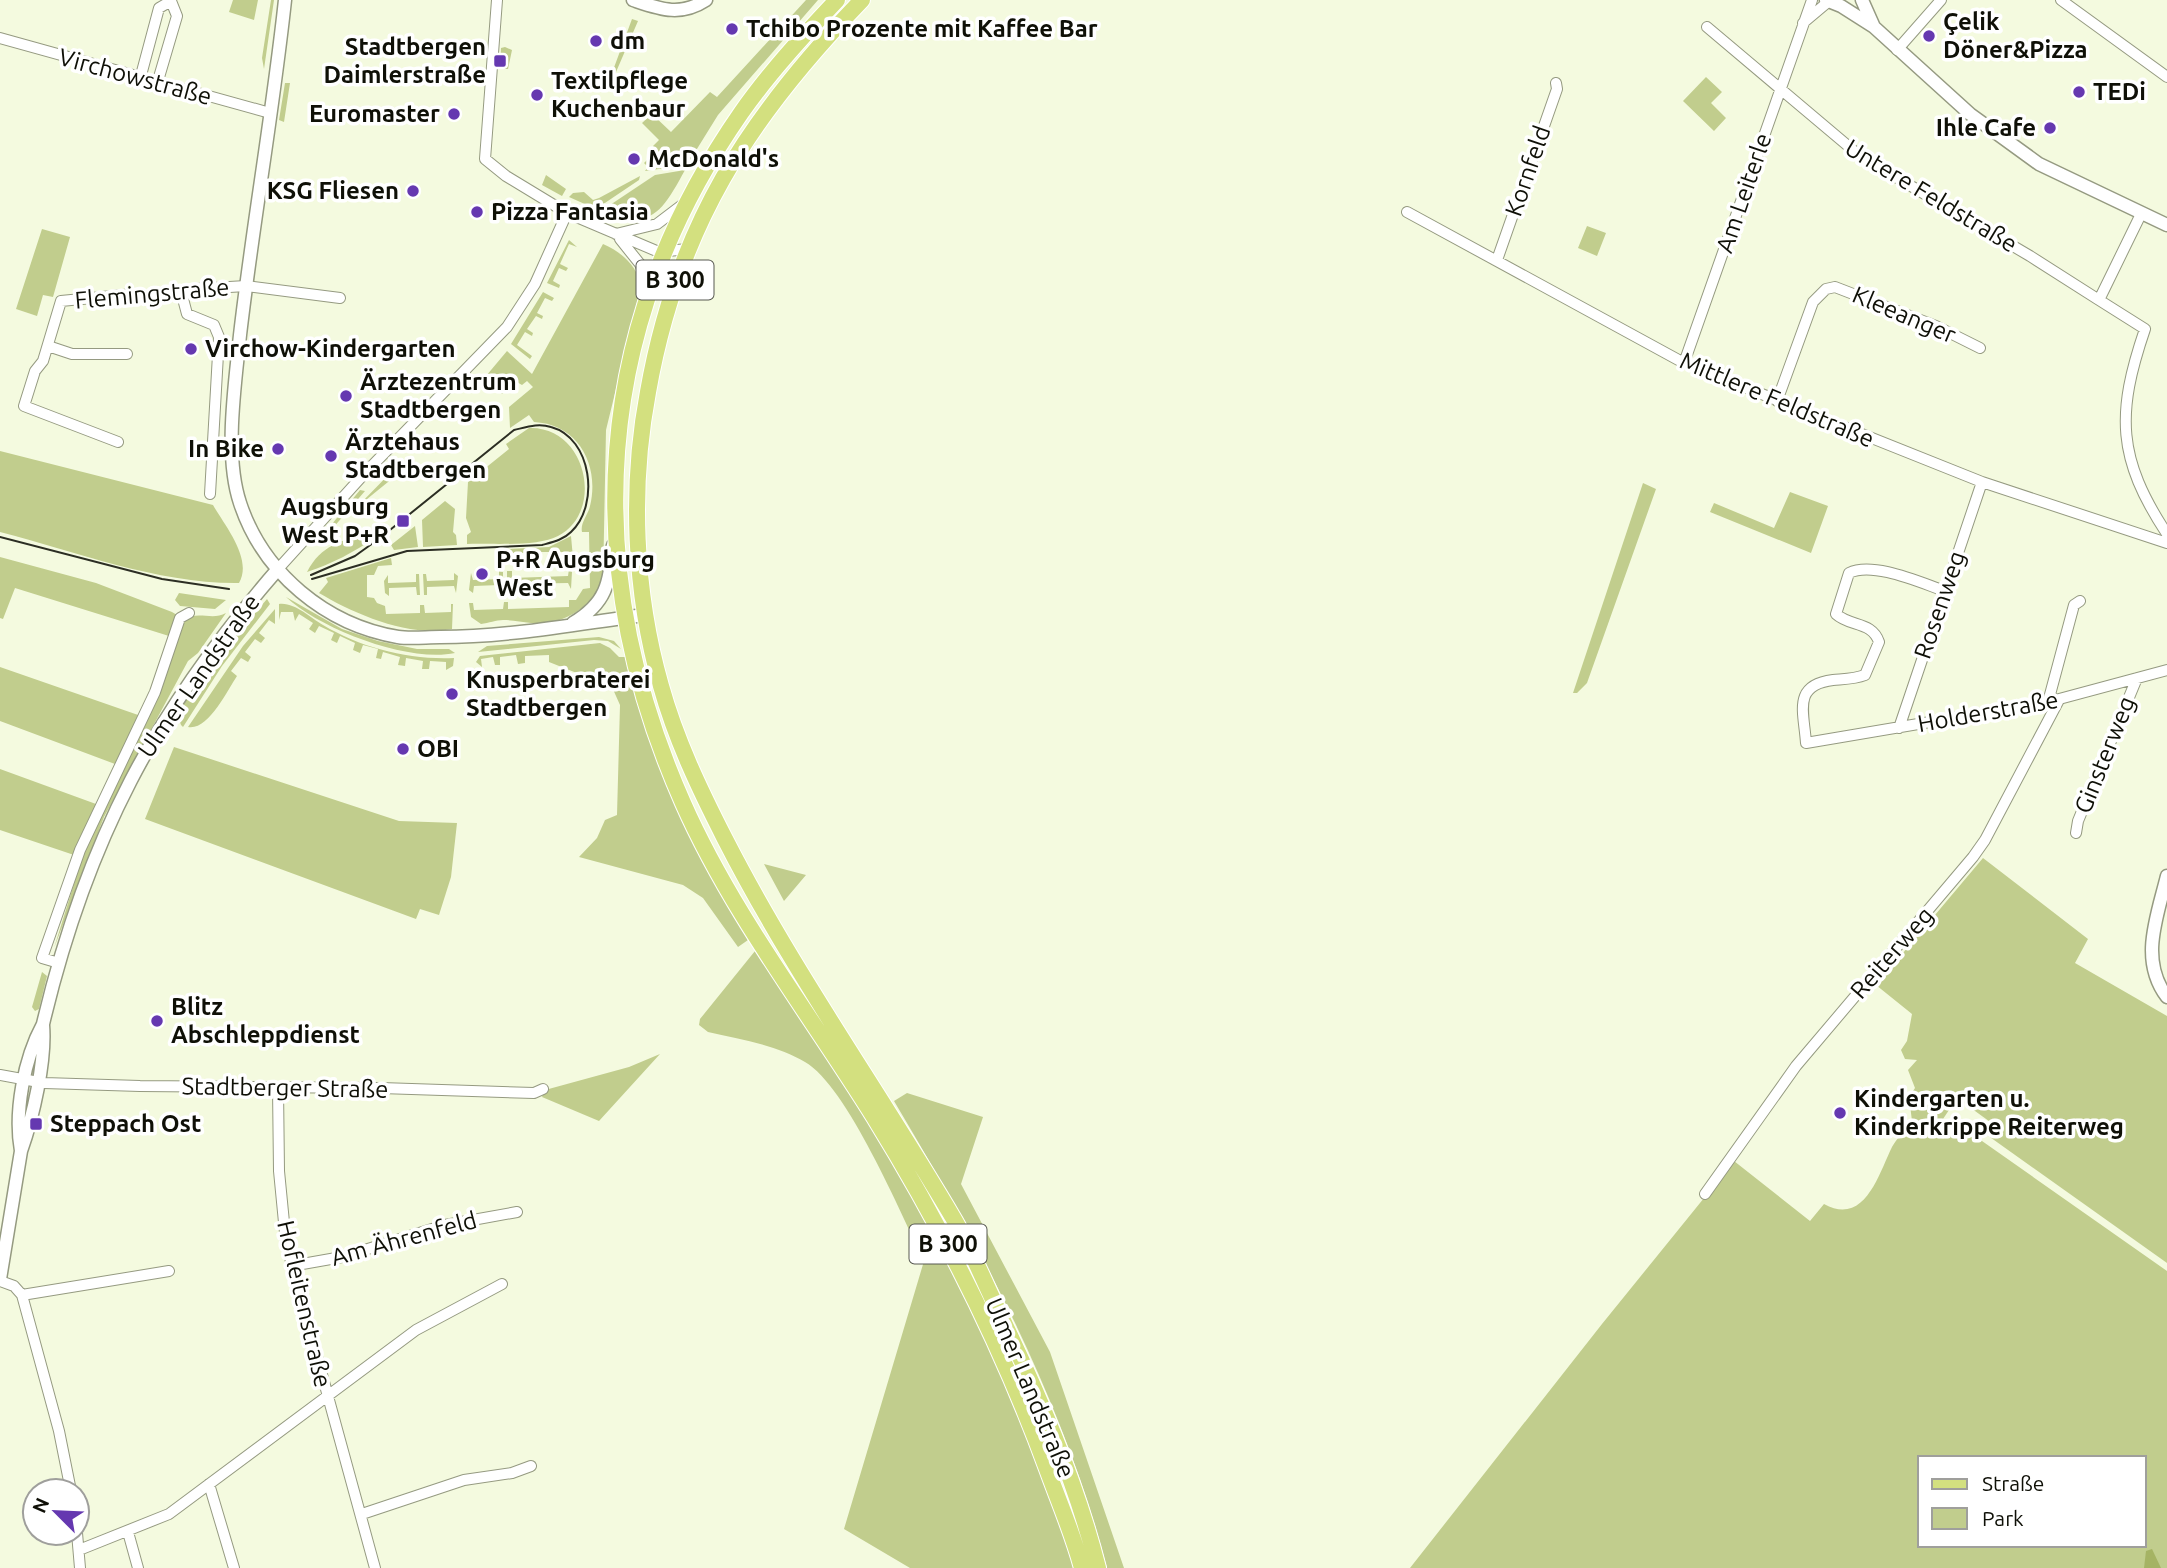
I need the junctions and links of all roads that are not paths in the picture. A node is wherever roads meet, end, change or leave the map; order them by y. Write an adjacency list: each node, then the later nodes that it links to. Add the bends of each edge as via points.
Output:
1 (285, 0): 24 (street, Ulmer Landstraße)
2 (498, 0): 26 (street, via 485,159)
3 (633, 0): 4 (street, via 673,12)
4 (706, 0)
5 (837, 0): 25 (main road, B 300, via 743,111)
6 (862, 0): 31 (main road, B 300, via 766,109 716,187)
7 (1812, 0): 14 (street, Am Leiterle)
8 (1855, 0): 13 (street)
9 (1861, 0): 16 (street)
10 (1941, 0): 18 (street)
11 (2061, 0): 19 (street)
12 (1827, 1): 13 (street); 14 (street)
13 (1841, 6): 16 (street)
14 (1802, 23): 23 (street, Am Leiterle)
15 (1707, 27): 23 (street, Untere Feldstraße)
16 (1874, 27): 18 (street)
17 (0, 38): 20 (street, Virchowstraße)
18 (1897, 50): 28 (street, via 2039,164)
19 (2167, 77)
20 (140, 79): 22 (street, Virchowstraße); 22 (street, via 159,8 171,1 177,16)
21 (1556, 83): 33 (street, Kornfeld)
22 (157, 84): 24 (street, Virchowstraße)
23 (1780, 88): 38 (street, Untere Feldstraße, via 1860,156); 42 (street, Am Leiterle)
24 (270, 113): 34 (street, Ulmer Landstraße)
25 (690, 198): 30 (street, via 657,225); 32 (main road, B 300)
26 (567, 212): 30 (street); 50 (street, via 526,302 507,327)
27 (1407, 212): 33 (street, Mittlere Feldstraße)
28 (2141, 214): 29 (street); 38 (street)
29 (2167, 225)
30 (615, 234): 32 (street); 35 (street, via 640,264)
31 (687, 249): 32 (street); 54 (main road, B 300, via 661,330 642,427 638,474)
32 (666, 252): 35 (main road, B 300)
33 (1497, 260): 42 (street, Mittlere Feldstraße)
34 (246, 286): 36 (street, Flemingstraße, via 196,289); 37 (street); 50 (street, Ulmer Landstraße, via 233,409 236,475 239,501 249,525)
35 (651, 290): 48 (main road, B 300, via 622,409 615,461)
36 (182, 295): 39 (street, Flemingstraße, via 61,301); 46 (street, via 187,314 214,326 219,337)
37 (340, 298)
38 (2099, 300): 47 (street, Untere Feldstraße, via 2145,329 2130,373 2129,461)
39 (48, 346): 41 (street, via 72,354); 44 (street, Flemingstraße, via 24,406)
40 (1980, 348): 43 (street, Kleeanger, via 1897,310 1835,287 1825,289 1813,302)
41 (128, 354)
42 (1684, 363): 43 (street, Mittlere Feldstraße)
43 (1777, 401): 45 (street, Mittlere Feldstraße)
44 (118, 442)
45 (1982, 482): 49 (street, Mittlere Feldstraße); 51 (street, Rosenweg)
46 (210, 494)
47 (2167, 534)
48 (614, 538): 55 (main road, B 300); 56 (street, via 609,585 603,597)
49 (2167, 543)
50 (278, 569): 56 (street, Ulmer Landstraße, via 332,615 400,637 495,636); 64 (street, Ulmer Landstraße, via 213,648 132,774 85,880)
51 (1945, 591): 61 (street, Rosenweg); 61 (street, Holderstraße, via 1899,575 1849,573 1836,614 1876,632 1879,642 1865,675 1817,682 1809,686 1803,701 1806,743)
52 (2080, 601): 60 (street, via 2074,605)
53 (190, 614): 64 (street, via 180,618 155,692 98,808 62,895 42,958)
54 (645, 615): 55 (street, Ulmer Landstraße); 90 (main road, Ulmer Landstraße / B 300, via 661,687 699,787 772,924 958,1227 1030,1376 1090,1534)
55 (624, 618): 56 (street, Ulmer Landstraße); 89 (main road, B 300, via 651,722 683,805 946,1240 1018,1389)
56 (570, 625)
57 (2167, 670): 58 (street, Holderstraße)
58 (2137, 678): 59 (street, Holderstraße); 62 (street, Ginsterweg)
59 (2059, 700): 60 (street, Holderstraße); 70 (street, Reiterweg, via 1979,849 1796,1066)
60 (2048, 702): 61 (street, Holderstraße)
61 (1899, 728)
62 (2076, 833)
63 (2167, 876): 65 (street, via 2151,952 2153,971)
64 (59, 962): 67 (street, Ulmer Landstraße, via 43,1024 44,1042)
65 (2167, 997)
66 (0, 1075): 67 (street, Stadtberger Straße)
67 (31, 1080): 68 (street, Stadtberger Straße); 74 (street, Ulmer Landstraße)
68 (278, 1088): 69 (street, Stadtberger Straße, via 461,1093 534,1093); 72 (street, Hofleitenstraße, via 280,1187)
69 (543, 1089)
70 (1705, 1194)
71 (517, 1212): 72 (street, Am Ährenfeld, via 445,1225 342,1257)
72 (290, 1266): 77 (street, Hofleitenstraße)
73 (169, 1272): 76 (street)
74 (0, 1280): 76 (street)
75 (502, 1284): 77 (street, via 416,1330)
76 (22, 1295): 79 (street)
77 (325, 1396): 80 (street); 81 (street, Hofleitenstraße)
78 (531, 1466): 81 (street, via 464,1480)
79 (68, 1477)
80 (209, 1485): 82 (street, via 169,1514); 87 (street)
81 (362, 1514): 88 (street, Hofleitenstraße)
82 (128, 1532): 84 (street); 86 (street)
83 (78, 1547): 84 (street)
84 (79, 1550): 85 (street)
85 (80, 1568)
86 (138, 1568)
87 (234, 1568)
88 (375, 1568)
89 (1082, 1568)
90 (1098, 1568)

